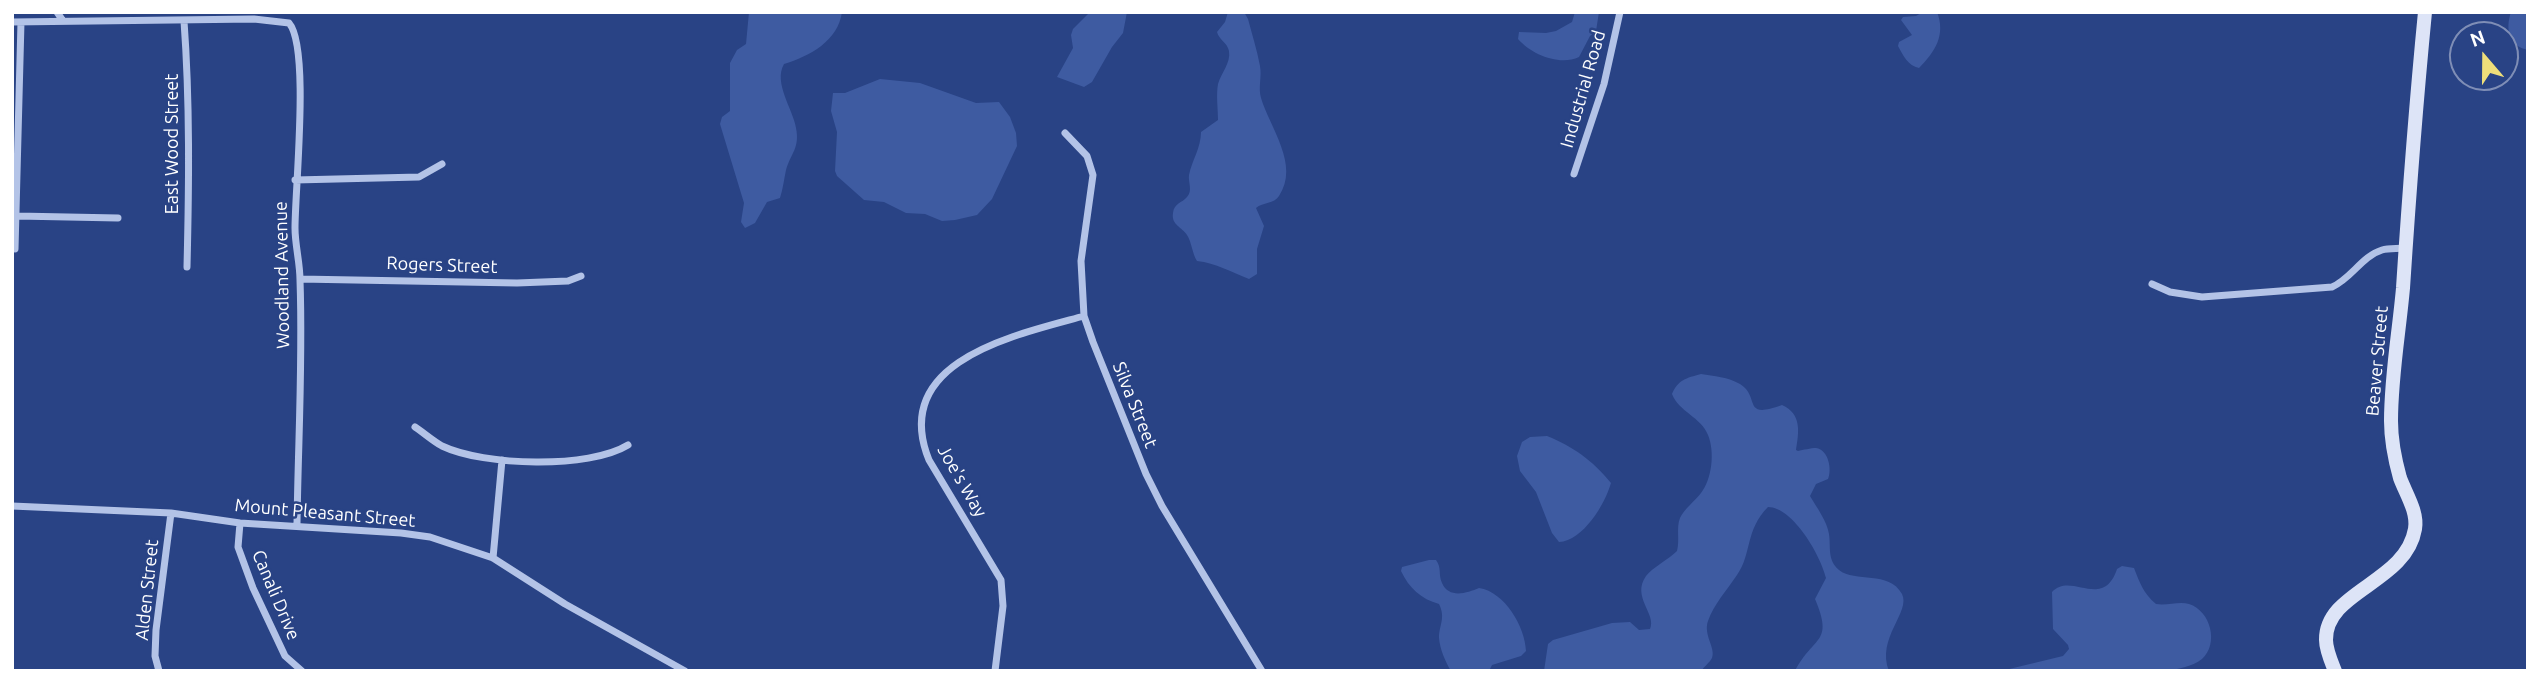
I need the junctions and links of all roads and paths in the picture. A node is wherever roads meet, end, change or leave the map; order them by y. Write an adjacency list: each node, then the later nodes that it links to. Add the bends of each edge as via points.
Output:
1 (57, 12): 4 (street)
2 (1620, 12): 10 (street, Industrial Road, via 1604,84)
3 (2424, 12): 14 (street, Beaver Street)
4 (63, 21): 5 (street); 7 (street)
5 (184, 21): 11 (street, Woodland Avenue, via 278,20 294,29 300,85); 16 (street, East Wood Street)
6 (12, 22): 7 (street)
7 (21, 22): 12 (street)
8 (1065, 134): 20 (street, Silva Street, via 1087,156 1093,175 1081,261)
9 (442, 164): 11 (street, via 419,177)
10 (1574, 174)
11 (295, 180): 18 (street, Woodland Avenue)
12 (17, 216): 13 (street); 15 (street)
13 (118, 218)
14 (2405, 248): 19 (street, via 2375,253 2332,288 2202,297); 34 (street, Beaver Street, via 2391,424 2396,460 2416,525 2404,556 2336,611 2330,621 2326,642)
15 (15, 249)
16 (187, 267)
17 (581, 276): 18 (street, Rogers Street, via 568,281 517,283)
18 (300, 279): 27 (street, Woodland Avenue)
19 (2152, 284)
20 (1084, 316): 32 (street, Joe's Way, via 1028,332 957,363 932,387 924,405 921,425 929,460 1003,588); 33 (street, Silva Street, via 1152,485)
21 (415, 427): 23 (street, via 442,446)
22 (628, 446): 23 (street, via 581,461)
23 (502, 460): 28 (street)
24 (12, 506): 25 (street, Mount Pleasant Street)
25 (171, 513): 26 (street, Mount Pleasant Street); 29 (street, Alden Street, via 156,630)
26 (240, 523): 27 (street, Mount Pleasant Street); 30 (street, Canali Drive, via 238,547 253,588 285,656)
27 (297, 525): 28 (street, Mount Pleasant Street, via 430,537)
28 (494, 558): 31 (street, Mount Pleasant Street)
29 (159, 671)
30 (302, 671)
31 (685, 671)
32 (995, 671)
33 (1262, 671)
34 (2335, 671)

